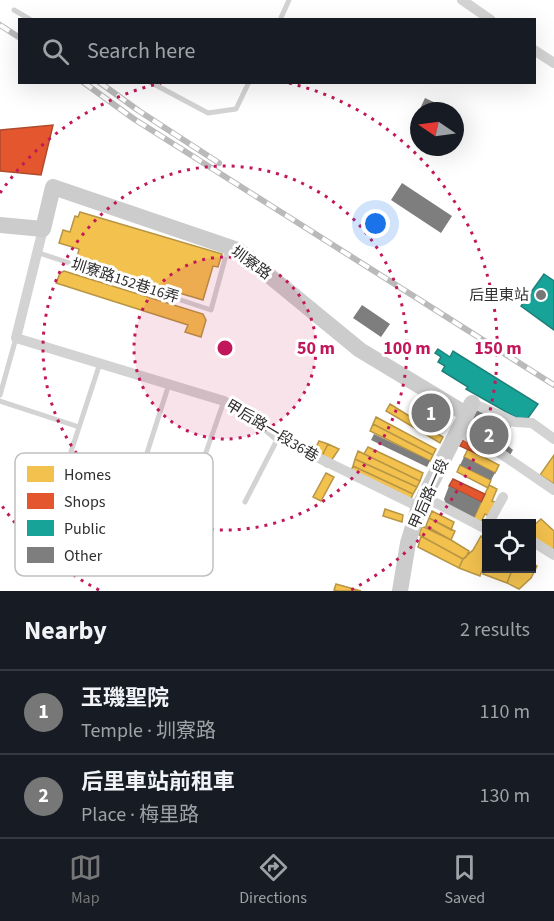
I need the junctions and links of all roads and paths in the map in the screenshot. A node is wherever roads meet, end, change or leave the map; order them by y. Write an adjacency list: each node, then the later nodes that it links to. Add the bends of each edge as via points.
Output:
1 (289, 0): 5 (lane)
2 (462, 0): 6 (street)
3 (14, 10): 4 (lane)
4 (28, 18)
5 (281, 18)
6 (488, 18)
7 (536, 51): 8 (street)
8 (554, 63)
9 (154, 84): 10 (lane, via 208,113 236,109)
10 (248, 84)
11 (0, 225): 12 (street)
12 (43, 229): 13 (street, 圳寮路, via 53,187); 14 (street)
13 (228, 246): 14 (lane, 圳寮路152巷16弄, via 210,310); 21 (street, 圳寮路, via 237,249 360,350)
14 (39, 253): 15 (street)
15 (16, 338): 16 (street, 甲后路一段36巷); 18 (lane)
16 (100, 363): 17 (street, 甲后路一段36巷); 22 (lane)
17 (169, 384): 19 (street, 甲后路一段36巷); 27 (lane)
18 (0, 395)
19 (224, 400): 24 (street, 甲后路一段36巷); 28 (lane)
20 (0, 401): 22 (lane)
21 (469, 408): 23 (street, 甲后路一段); 25 (street, via 532,423)
22 (79, 427): 26 (lane)
23 (458, 432): 29 (street, via 497,451); 32 (street, 甲后路一段)
24 (278, 438): 31 (lane); 32 (street, 甲后路一段36巷)
25 (554, 439)
26 (71, 453)
27 (147, 453)
28 (206, 453)
29 (554, 490)
30 (503, 497): 33 (street)
31 (245, 502)
32 (421, 503): 34 (street, 甲后路一段36巷, via 436,503); 37 (street, 甲后路一段, via 408,543)
33 (491, 519)
34 (482, 525)
35 (536, 544): 36 (street)
36 (554, 555)
37 (400, 591)

